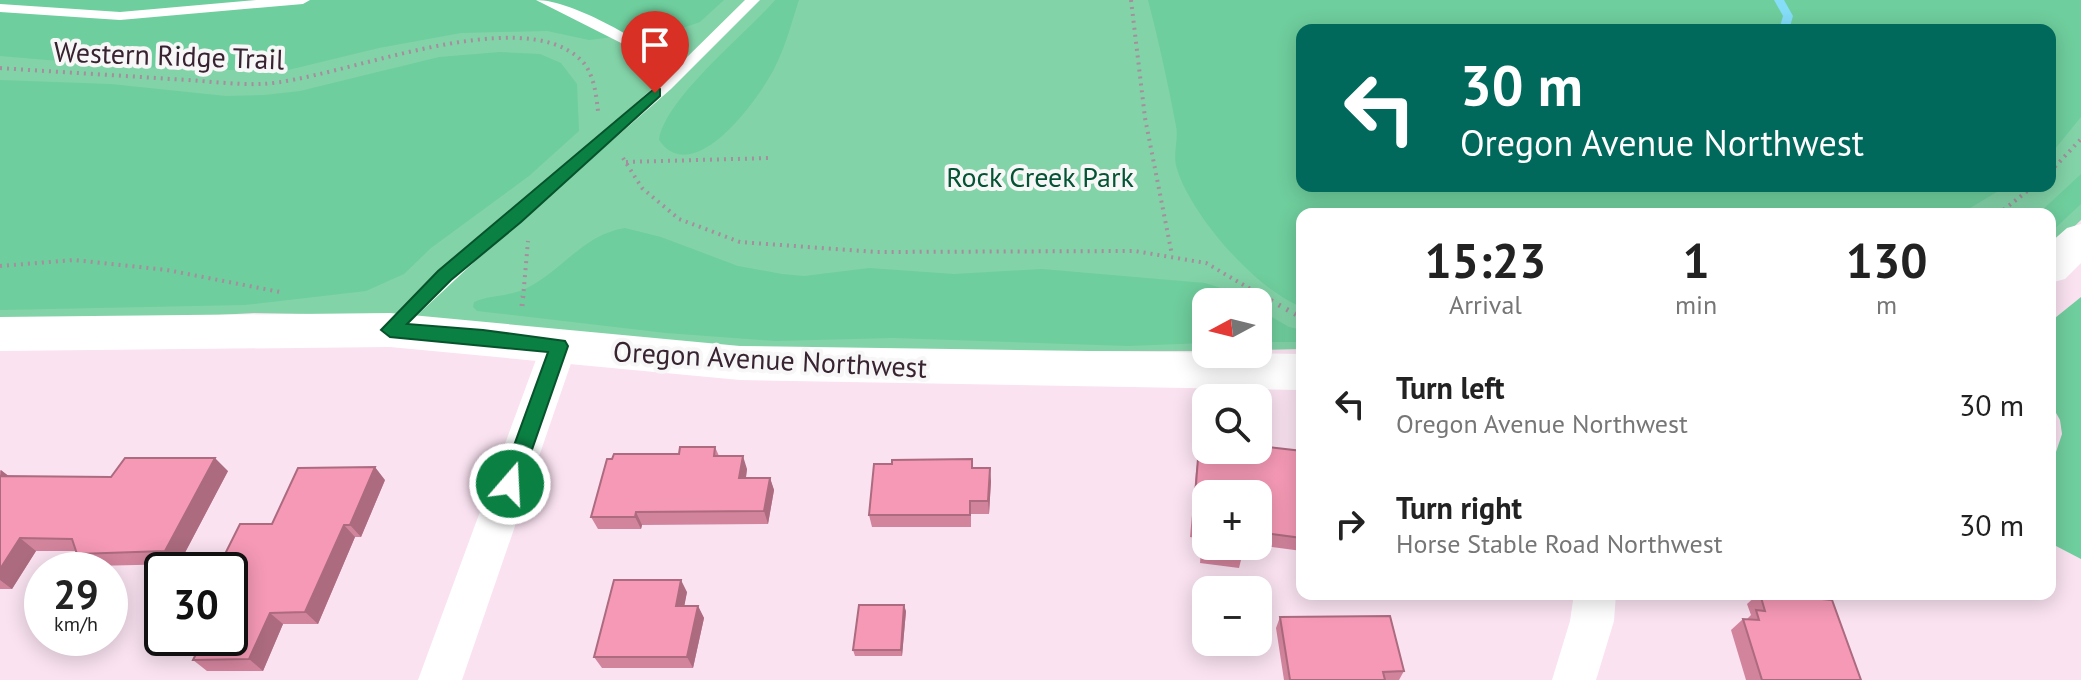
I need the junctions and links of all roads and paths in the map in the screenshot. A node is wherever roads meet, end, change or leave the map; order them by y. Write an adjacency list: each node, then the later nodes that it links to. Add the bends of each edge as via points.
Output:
1 (303, 0): 5 (lane, via 120,16)
2 (543, 0): 7 (lane)
3 (753, 0): 7 (lane)
4 (1131, 0): 17 (path, via 1145,118)
5 (0, 8)
6 (0, 68): 8 (path, Western Ridge Trail, via 257,84 295,81 414,49 529,39 580,58 595,85 598,114)
7 (678, 72): 8 (lane)
8 (610, 135): 11 (path, Western Ridge Trail); 15 (lane)
9 (2081, 139): 12 (path)
10 (770, 158): 11 (path)
11 (625, 162): 17 (path, Western Ridge Trail, via 642,188 679,219 740,242 876,252)
12 (2056, 166)
13 (2026, 192): 14 (path)
14 (2006, 208)
15 (515, 218): 21 (path, via 529,234); 23 (lane)
16 (2081, 238): 18 (street)
17 (1172, 255): 22 (path, Western Ridge Trail, via 1213,266)
18 (2056, 262)
19 (0, 266): 20 (path, via 74,260 167,270)
20 (290, 294)
21 (521, 309)
22 (1296, 316)
23 (390, 330): 24 (street, Oregon Avenue Northwest); 25 (street, Oregon Avenue Northwest)
24 (0, 334)
25 (559, 346): 26 (street, Oregon Avenue Northwest, via 756,364); 28 (street)
26 (1296, 372)
27 (1594, 600): 29 (street)
28 (440, 680)
29 (1574, 680)

